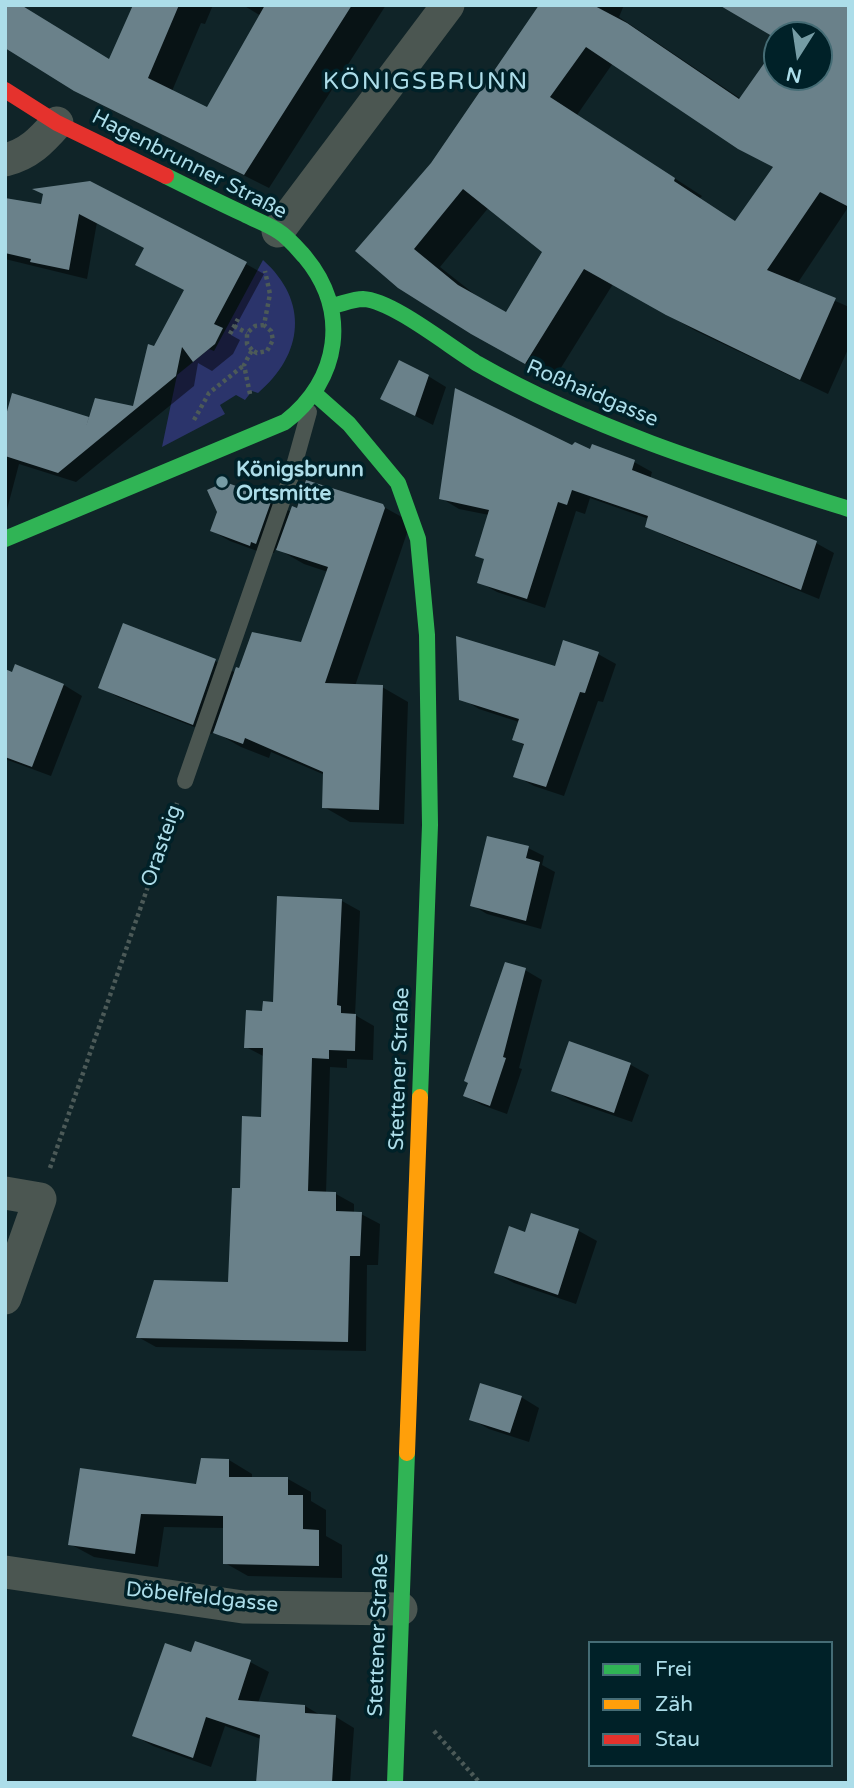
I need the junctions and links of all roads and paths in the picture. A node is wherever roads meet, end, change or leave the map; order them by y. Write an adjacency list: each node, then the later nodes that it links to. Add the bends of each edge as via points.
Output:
1 (448, 5): 5 (street)
2 (5, 90): 3 (street, Hagenbrunner Straße)
3 (57, 123): 4 (street, via 26,153); 5 (street, Hagenbrunner Straße)
4 (5, 160)
5 (278, 231): 7 (street, Hagenbrunner Straße, via 304,255)
6 (260, 265): 9 (path, via 270,286)
7 (332, 306): 15 (street, Hagenbrunner Straße, via 331,360); 18 (street, Roßhaidgasse, via 365,299 381,305 543,398 677,452)
8 (238, 319): 10 (path)
9 (264, 325): 11 (path); 13 (path, via 271,331 273,344 267,351)
10 (234, 326): 11 (path); 12 (path)
11 (247, 333): 13 (path)
12 (230, 334)
13 (252, 351): 14 (path)
14 (244, 365): 16 (path); 17 (path, via 209,393)
15 (314, 393): 19 (street, Hagenbrunner Straße, via 285,422); 20 (lane, Orasteig, via 292,473); 25 (street, Stettener Straße, via 349,424 398,483 418,539 427,635 429,838)
16 (250, 394)
17 (191, 425)
18 (849, 509)
19 (5, 539)
20 (185, 781): 22 (path, Orasteig)
21 (5, 1193): 22 (street)
22 (40, 1199): 23 (street)
23 (5, 1298)
24 (5, 1572): 25 (street, Döbelfeldgasse, via 243,1607)
25 (401, 1609): 26 (street, Stettener Straße)
26 (399, 1690): 27 (street, Stettener Straße); 28 (path)
27 (395, 1783)
28 (480, 1783)

